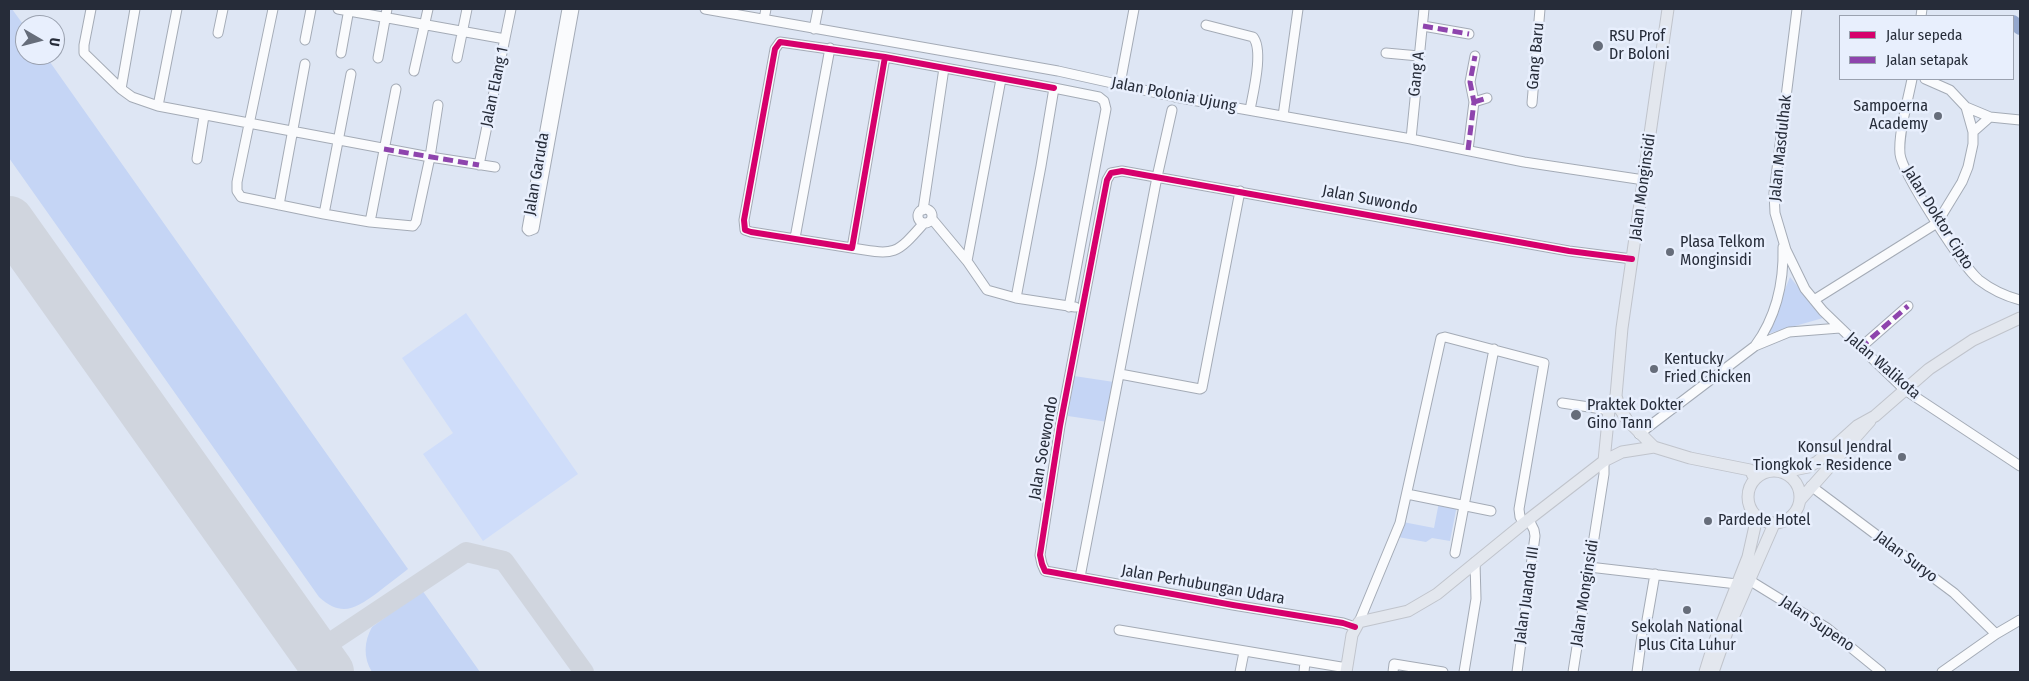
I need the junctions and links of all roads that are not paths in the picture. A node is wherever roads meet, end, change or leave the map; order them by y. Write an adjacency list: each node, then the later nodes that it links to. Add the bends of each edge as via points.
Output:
1 (91, 9): 51 (street, via 84,53)
2 (135, 9): 51 (street)
3 (177, 9): 58 (street)
4 (222, 9): 30 (street)
5 (273, 9): 66 (street)
6 (311, 9): 33 (street)
7 (338, 9): 22 (street)
8 (428, 9): 25 (street)
9 (468, 9): 29 (street)
10 (511, 9): 32 (street, Jalan Elang 1)
11 (567, 9): 53 (street, Jalan Garuda)
12 (574, 9): 53 (street, Jalan Garuda)
13 (705, 9): 24 (street, Jalan Polonia Ujung)
14 (766, 9): 24 (street)
15 (818, 9): 28 (street)
16 (1134, 9): 49 (street)
17 (1298, 9): 63 (street)
18 (1424, 9): 27 (street, Gang A)
19 (1540, 9): 56 (street, Gang Baru)
20 (1668, 9): 80 (main road, Jalan Monginsidi)
21 (1797, 9): 88 (street, Jalan Masdulhak, via 1774,193 1775,213)
22 (349, 10): 23 (street); 36 (street)
23 (387, 13): 25 (street); 40 (street)
24 (764, 20): 28 (street, Jalan Polonia Ujung)
25 (424, 24): 29 (street); 44 (street)
26 (1206, 25): 61 (street, via 1253,37 1257,42)
27 (1423, 26): 31 (street); 37 (street, Gang A)
28 (814, 29): 49 (street, Jalan Polonia Ujung)
29 (462, 31): 32 (street); 41 (street)
30 (218, 33)
31 (1469, 34)
32 (505, 39): 75 (street, Jalan Elang 1)
33 (305, 40)
34 (830, 48): 39 (street); 87 (street); 87 (street, via 783,41 775,49 744,227 751,232)
35 (1386, 52): 37 (street)
36 (341, 53)
37 (1419, 56): 69 (street, Gang A)
38 (1475, 56): 55 (street, via 1470,85)
39 (885, 57): 43 (street); 89 (street)
40 (378, 58)
41 (457, 58)
42 (305, 64): 67 (street)
43 (944, 68): 46 (street); 84 (street, via 924,210 930,211)
44 (414, 71)
45 (351, 74): 70 (street)
46 (1000, 79): 50 (street); 91 (street)
47 (1912, 80): 86 (street, Jalan Doktor Cipto, via 1900,157)
48 (1927, 80): 59 (street, via 1950,90)
49 (1120, 84): 61 (street, Jalan Polonia Ujung)
50 (1054, 88): 92 (street); 96 (street, via 1099,97 1106,109)
51 (121, 89): 58 (street, via 132,97)
52 (396, 89): 71 (street)
53 (555, 92): 77 (street, Jalan Garuda)
54 (1488, 98): 55 (street)
55 (1474, 102): 72 (street)
56 (1532, 102)
57 (438, 105): 73 (street)
58 (158, 106): 62 (street)
59 (1966, 107): 64 (street); 68 (street)
60 (1172, 110): 78 (street)
61 (1250, 110): 63 (street, Jalan Polonia Ujung)
62 (204, 116): 66 (street); 74 (street)
63 (1283, 116): 69 (street, Jalan Polonia Ujung)
64 (1990, 116): 65 (street); 68 (street)
65 (2020, 120)
66 (251, 122): 67 (street); 82 (street, via 237,182 238,194)
67 (293, 132): 70 (street); 82 (street)
68 (1973, 132): 86 (street, via 1968,167)
69 (1411, 139): 72 (street, Jalan Polonia Ujung)
70 (338, 140): 71 (street); 83 (street)
71 (384, 149): 73 (street); 85 (street)
72 (1468, 150): 80 (street, Jalan Polonia Ujung, via 1533,164)
73 (430, 157): 75 (street); 85 (street, via 415,226)
74 (196, 159)
75 (479, 165): 76 (street)
76 (495, 167)
77 (541, 174): 77 (street, Jalan Garuda, via 534,228 531,231 527,229)
78 (1157, 177): 79 (street, Jalan Suwondo, via 1118,170); 81 (street, Jalan Suwondo); 103 (street)
79 (1107, 180): 97 (street, Jalan Soewondo)
80 (1644, 180): 90 (main road, Jalan Monginsidi)
81 (1240, 191): 90 (street, Jalan Suwondo, via 1569,251); 103 (street, via 1202,388)
82 (278, 205): 83 (street)
83 (324, 214): 85 (street)
84 (928, 221): 89 (street, via 893,252); 91 (street)
85 (370, 222)
86 (1937, 223): 93 (street); 94 (street, Jalan Doktor Cipto, via 1978,279 1991,289)
87 (795, 238): 89 (street)
88 (1783, 240): 93 (street, Jalan Masdulhak, via 1805,289); 100 (street, via 1784,267 1779,296)
89 (852, 248)
90 (1632, 259): 105 (main road, Jalan Monginsidi)
91 (967, 261): 92 (street, via 987,290)
92 (1016, 298): 96 (street)
93 (1814, 300): 99 (street, Jalan Masdulhak)
94 (2020, 300)
95 (1908, 306): 101 (street)
96 (1069, 307): 97 (street)
97 (1083, 308): 126 (street, Jalan Soewondo, via 1040,555)
98 (2020, 318): 104 (main road, via 1973,340 1929,369)
99 (1840, 328): 100 (street, Jalan Walikota, via 1789,332); 101 (street, Jalan Walikota)
100 (1755, 346): 109 (street, Jalan Walikota)
101 (1860, 348): 104 (street, Jalan Walikota)
102 (1494, 349): 116 (street, via 1441,338); 118 (street); 121 (street, Jalan Juanda III, via 1543,361 1545,365 1519,509 1520,517)
103 (1120, 374): 128 (street)
104 (1905, 390): 108 (main road); 112 (street, Jalan Walikota)
105 (1616, 396): 107 (main road, Jalan Monginsidi); 109 (main road, via 1620,409)
106 (1562, 403): 107 (street)
107 (1609, 410): 111 (main road, Jalan Monginsidi)
108 (1875, 416): 113 (main road, via 1857,426 1817,462); 115 (main road)
109 (1639, 434): 110 (main road)
110 (1654, 447): 111 (main road, Jalan Perhubungan Udara, via 1622,452); 114 (main road, via 1750,470)
111 (1604, 461): 121 (main road, Jalan Perhubungan Udara); 125 (street, Jalan Monginsidi)
112 (2020, 466)
113 (1784, 472): 114 (main road, via 1765,472); 117 (main road, via 1793,478)
114 (1755, 479): 120 (main road, via 1748,502)
115 (1812, 486): 117 (main road); 135 (street, Jalan Suryo, via 1954,593)
116 (1406, 494): 118 (street); 133 (street, via 1400,523)
117 (1801, 499): 122 (main road, via 1790,519)
118 (1465, 505): 119 (street); 123 (street)
119 (1490, 511)
120 (1756, 517): 122 (main road); 130 (main road, via 1748,557)
121 (1526, 522): 124 (main road, Jalan Perhubungan Udara); 145 (street, Jalan Juanda III, via 1535,536)
122 (1774, 524): 129 (main road)
123 (1455, 553)
124 (1475, 562): 133 (main road, Jalan Perhubungan Udara, via 1437,594 1408,611); 144 (street, via 1476,599)
125 (1589, 567): 127 (street); 146 (street, Jalan Monginsidi)
126 (1045, 571): 128 (street, Jalan Perhubungan Udara)
127 (1654, 574): 130 (street); 131 (street)
128 (1080, 577): 133 (street, Jalan Perhubungan Udara)
129 (1749, 580): 149 (main road); 150 (street, Jalan Supeno, via 1826,628)
130 (1737, 584): 148 (main road)
131 (1648, 620)
132 (2020, 620): 135 (street)
133 (1357, 624): 139 (main road, via 1352,635)
134 (1119, 630): 137 (street)
135 (1996, 634): 151 (street)
136 (1642, 635): 147 (street)
137 (1244, 652): 138 (street); 140 (street)
138 (1305, 662): 139 (street); 141 (street)
139 (1347, 670)
140 (1240, 672)
141 (1304, 672)
142 (1393, 672): 143 (street, via 1394,664)
143 (1443, 672)
144 (1464, 672)
145 (1516, 672)
146 (1573, 672)
147 (1637, 672)
148 (1705, 672)
149 (1713, 672)
150 (1882, 672)
151 (1942, 672)

